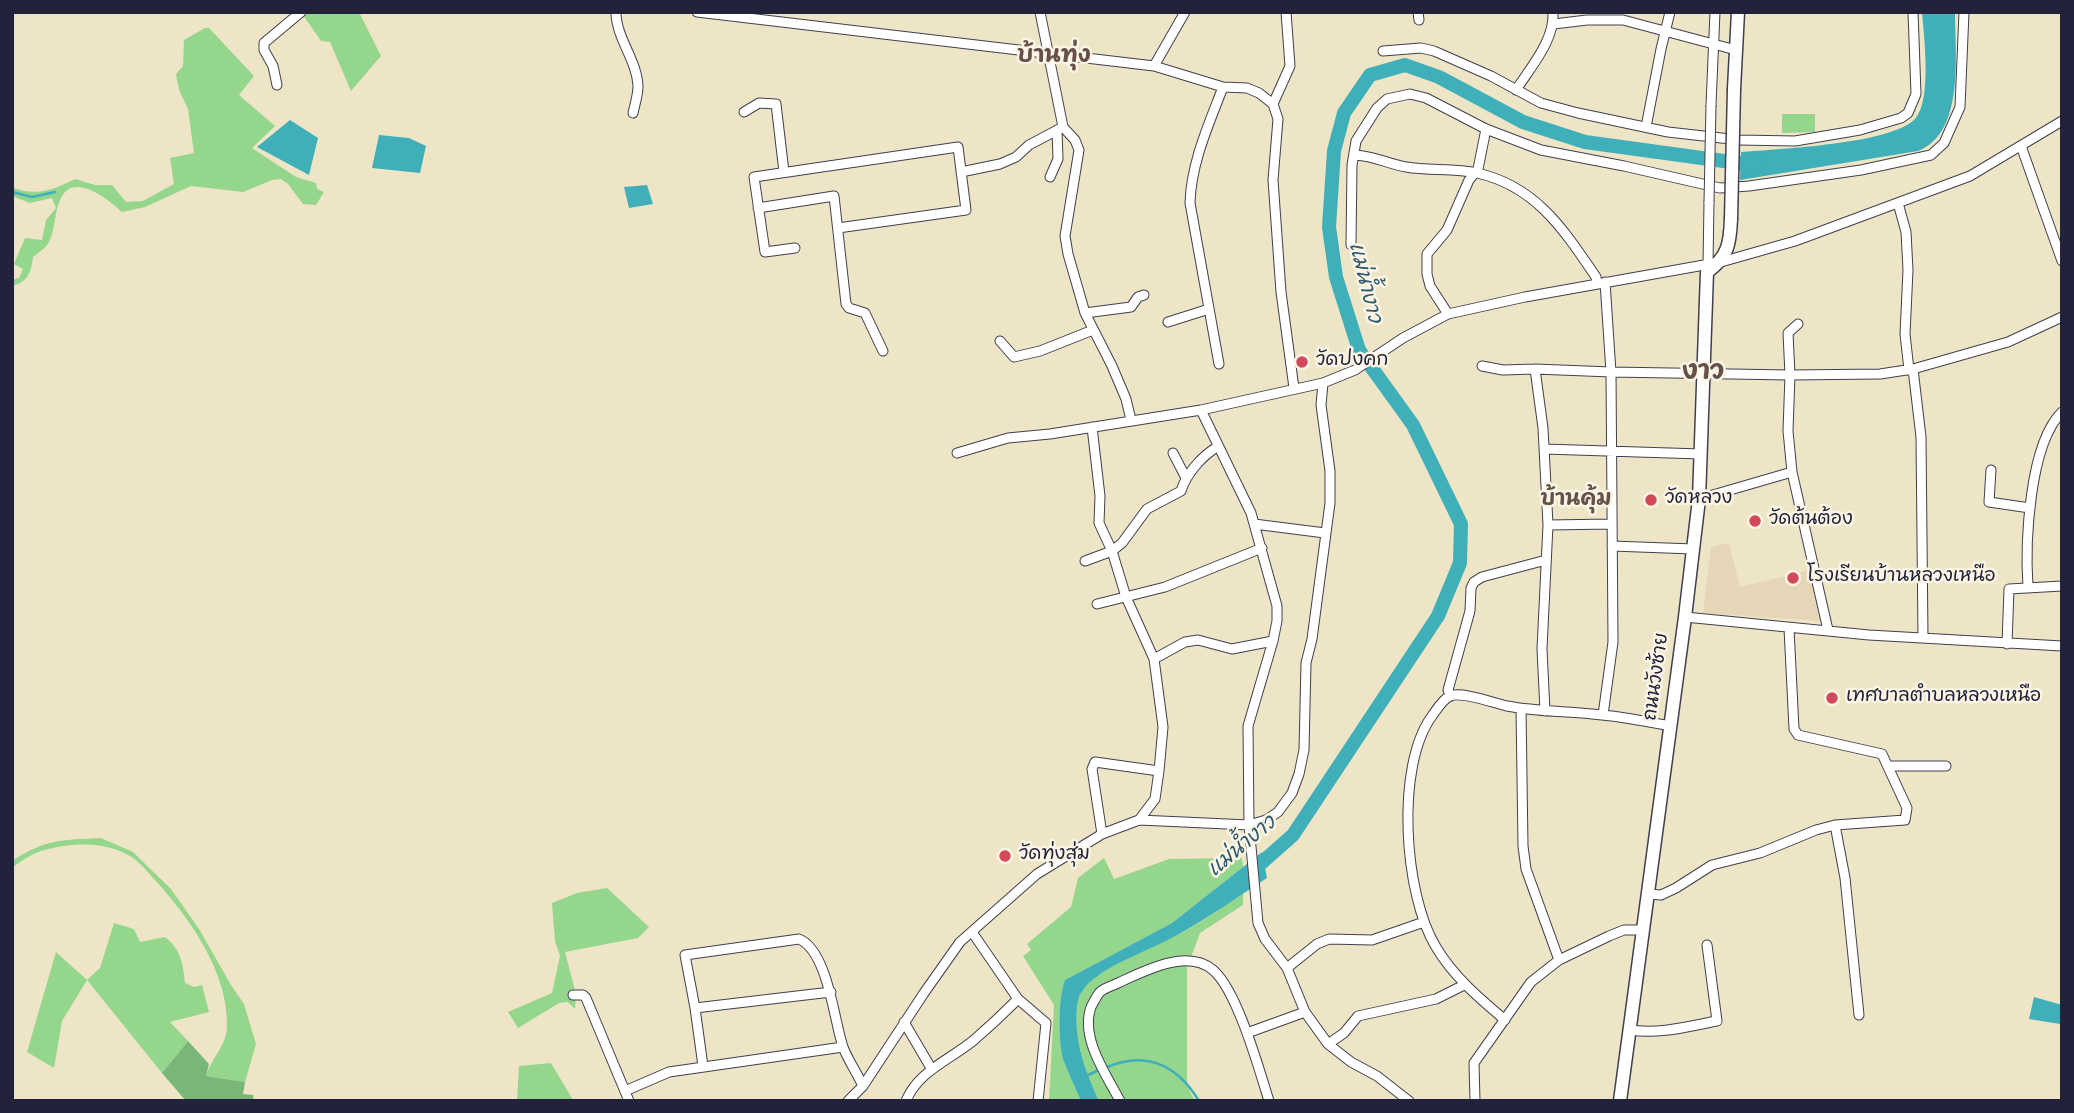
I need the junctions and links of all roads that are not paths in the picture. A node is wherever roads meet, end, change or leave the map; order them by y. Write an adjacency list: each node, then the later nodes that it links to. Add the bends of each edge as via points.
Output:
1 (302, 12): 20 (street, via 264,43)
2 (616, 12): 25 (street, via 637,79)
3 (698, 12): 18 (street)
4 (1040, 12): 18 (street)
5 (1185, 12): 19 (street)
6 (1286, 12): 23 (street, via 1290,66)
7 (1553, 12): 13 (street)
8 (1670, 12): 14 (street)
9 (1715, 12): 15 (street)
10 (1738, 12): 16 (main road)
11 (1913, 12): 27 (street, via 1916,94 1913,106 1901,118 1845,134 1796,141 1738,140)
12 (1964, 12): 29 (street, via 1960,107 1944,143 1931,155 1861,170 1720,188 1541,150)
13 (1554, 24): 14 (street, via 1623,20); 22 (street)
14 (1667, 31): 15 (street); 27 (street)
15 (1714, 45): 16 (street); 42 (street, bridge, via 1709,202)
16 (1736, 50): 42 (main road, bridge, via 1731,240)
17 (1384, 51): 22 (street, via 1434,51)
18 (1049, 55): 19 (street); 28 (street)
19 (1154, 66): 21 (street)
20 (277, 85)
21 (1223, 87): 23 (street, via 1247,88); 45 (street, via 1205,134 1191,196)
22 (1516, 90): 27 (street, via 1541,103)
23 (1273, 104): 62 (street, via 1278,119 1273,180 1280,292)
24 (744, 112): 32 (street, via 759,103 776,104)
25 (633, 113)
26 (2062, 121): 30 (street)
27 (1646, 127)
28 (1060, 128): 33 (street, via 1000,164); 35 (street, via 1058,159); 46 (street, via 1075,140 1079,150 1065,236)
29 (1486, 129): 31 (street, via 1426,98 1397,96 1377,108 1356,141); 34 (street)
30 (2021, 146): 36 (street, via 1948,187); 41 (street)
31 (1354, 155): 34 (street, via 1407,167); 39 (street)
32 (784, 172): 33 (street, via 958,147); 37 (street, via 754,177)
33 (961, 172): 38 (street, via 966,210)
34 (1475, 173): 43 (street, via 1519,190 1557,221); 47 (street, via 1447,230 1427,254 1430,286)
35 (1050, 177)
36 (1898, 203): 42 (street); 57 (street, via 1906,232 1905,334)
37 (758, 208): 38 (street, via 834,196); 40 (street, via 765,252)
38 (838, 228): 53 (street, via 846,304 866,313)
39 (1352, 245)
40 (795, 248)
41 (2062, 261)
42 (1715, 264): 43 (street); 59 (main road, ถนนวังซ้าย, via 1707,272)
43 (1601, 283): 47 (street); 58 (street)
44 (1144, 295): 46 (street, via 1131,307)
45 (1209, 309): 49 (street); 54 (street)
46 (1085, 313): 51 (street)
47 (1448, 314): 61 (street, via 1355,370)
48 (2062, 317): 57 (street, via 2008,342)
49 (1168, 322)
50 (1798, 324): 60 (street, via 1788,333)
51 (1093, 330): 52 (street, via 1014,357); 65 (street, via 1126,399)
52 (1000, 341)
53 (883, 351)
54 (1219, 364)
55 (1482, 366): 56 (street)
56 (1535, 369): 58 (street); 68 (street)
57 (1911, 370): 60 (street); 95 (street, via 1921,437)
58 (1611, 372): 59 (street); 69 (street)
59 (1704, 373): 60 (street); 72 (main road, ถนนวังซ้าย)
60 (1790, 375): 74 (street)
61 (1323, 383): 62 (street); 81 (street, via 1330,486)
62 (1294, 388): 63 (street)
63 (1201, 410): 65 (street); 67 (street)
64 (2062, 412): 77 (street, via 2049,428)
65 (1131, 420): 66 (street)
66 (1093, 427): 70 (street, via 1008,438); 85 (street, via 1099,523)
67 (1217, 447): 75 (street); 78 (street)
68 (1544, 449): 69 (street); 80 (street)
69 (1611, 451): 72 (street); 79 (street)
70 (957, 453)
71 (1173, 453): 75 (street)
72 (1701, 454): 76 (main road, ถนนวังซ้าย)
73 (1991, 470): 77 (street, via 1989,502)
74 (1792, 472): 76 (street); 94 (street)
75 (1186, 478): 85 (street, via 1181,491 1147,509)
76 (1699, 499): 84 (main road, ถนนวังซ้าย)
77 (2030, 508): 89 (street)
78 (1254, 524): 81 (street); 83 (street)
79 (1612, 524): 80 (street); 82 (street)
80 (1548, 525): 86 (street)
81 (1325, 533): 109 (street, via 1306,663 1299,774 1278,812)
82 (1612, 547): 84 (street); 103 (street, via 1613,642)
83 (1262, 548): 90 (street, via 1165,587); 96 (street, via 1277,606)
84 (1693, 548): 92 (main road, ถนนวังซ้าย)
85 (1112, 551): 87 (street); 90 (street)
86 (1546, 560): 100 (street, via 1474,582 1448,690); 102 (street)
87 (1085, 561)
88 (2062, 586): 89 (street)
89 (2028, 587): 97 (street, via 2009,589)
90 (1126, 597): 91 (street); 99 (street)
91 (1097, 604)
92 (1685, 617): 93 (street); 104 (main road, ถนนวังซ้าย)
93 (1789, 628): 94 (street); 105 (street, via 1798,735 1882,754)
94 (1828, 630): 95 (street)
95 (1923, 638): 97 (street)
96 (1273, 641): 99 (street, via 1232,649 1198,640); 109 (street, via 1248,726)
97 (2007, 644): 98 (street)
98 (2062, 646)
99 (1154, 659): 107 (street, via 1163,727)
100 (1451, 696): 101 (street); 113 (street, via 1442,702 1419,739 1409,792 1410,860)
101 (1521, 709): 102 (street); 117 (street, via 1523,846)
102 (1545, 711): 103 (street)
103 (1603, 715): 104 (street)
104 (1671, 726): 112 (main road, ถนนวังซ้าย)
105 (1889, 766): 106 (street); 110 (street, via 1907,808 1905,820)
106 (1946, 766)
107 (1159, 771): 108 (street, via 1155,799); 111 (street, via 1095,762 1092,769)
108 (1139, 820): 109 (street); 111 (street)
109 (1249, 825): 118 (street, via 1258,923)
110 (1835, 825): 112 (street, via 1712,865 1661,895); 125 (street)
111 (1102, 834): 115 (street, via 1037,874)
112 (1647, 894): 114 (main road, ถนนวังซ้าย)
113 (1424, 922): 118 (street, via 1372,940 1329,939); 119 (street, via 1435,946)
114 (1642, 930): 117 (street, via 1624,930); 128 (main road, ถนนวังซ้าย)
115 (972, 932): 122 (street); 127 (street, via 960,942)
116 (1707, 945): 128 (street, via 1717,1021 1653,1033)
117 (1559, 960): 126 (street, via 1523,991)
118 (1287, 968): 124 (street)
119 (1464, 985): 126 (street); 130 (street, via 1436,999 1358,1016)
120 (831, 992): 123 (street); 123 (street, via 813,952 799,939 685,955); 131 (street)
121 (573, 995): 135 (street, via 586,998)
122 (1018, 999): 133 (street, via 954,1056); 138 (street, via 1046,1023)
123 (695, 1008): 132 (street)
124 (1305, 1012): 129 (street); 130 (street)
125 (1859, 1015)
126 (1505, 1020): 142 (street, via 1474,1063)
127 (904, 1022): 133 (street); 134 (street)
128 (1629, 1030): 143 (main road, ถนนวังซ้าย)
129 (1247, 1033): 139 (street, via 1222,979 1193,961 1144,972 1100,992 1091,1008 1093,1048); 140 (street)
130 (1328, 1044): 141 (street)
131 (843, 1047): 132 (street); 134 (street)
132 (702, 1066): 135 (street, via 669,1072)
133 (931, 1068): 137 (street)
134 (863, 1086): 136 (street)
135 (627, 1096)
136 (848, 1101)
137 (906, 1101)
138 (1038, 1101)
139 (1120, 1101)
140 (1269, 1101)
141 (1409, 1101)
142 (1475, 1101)
143 (1620, 1101)

